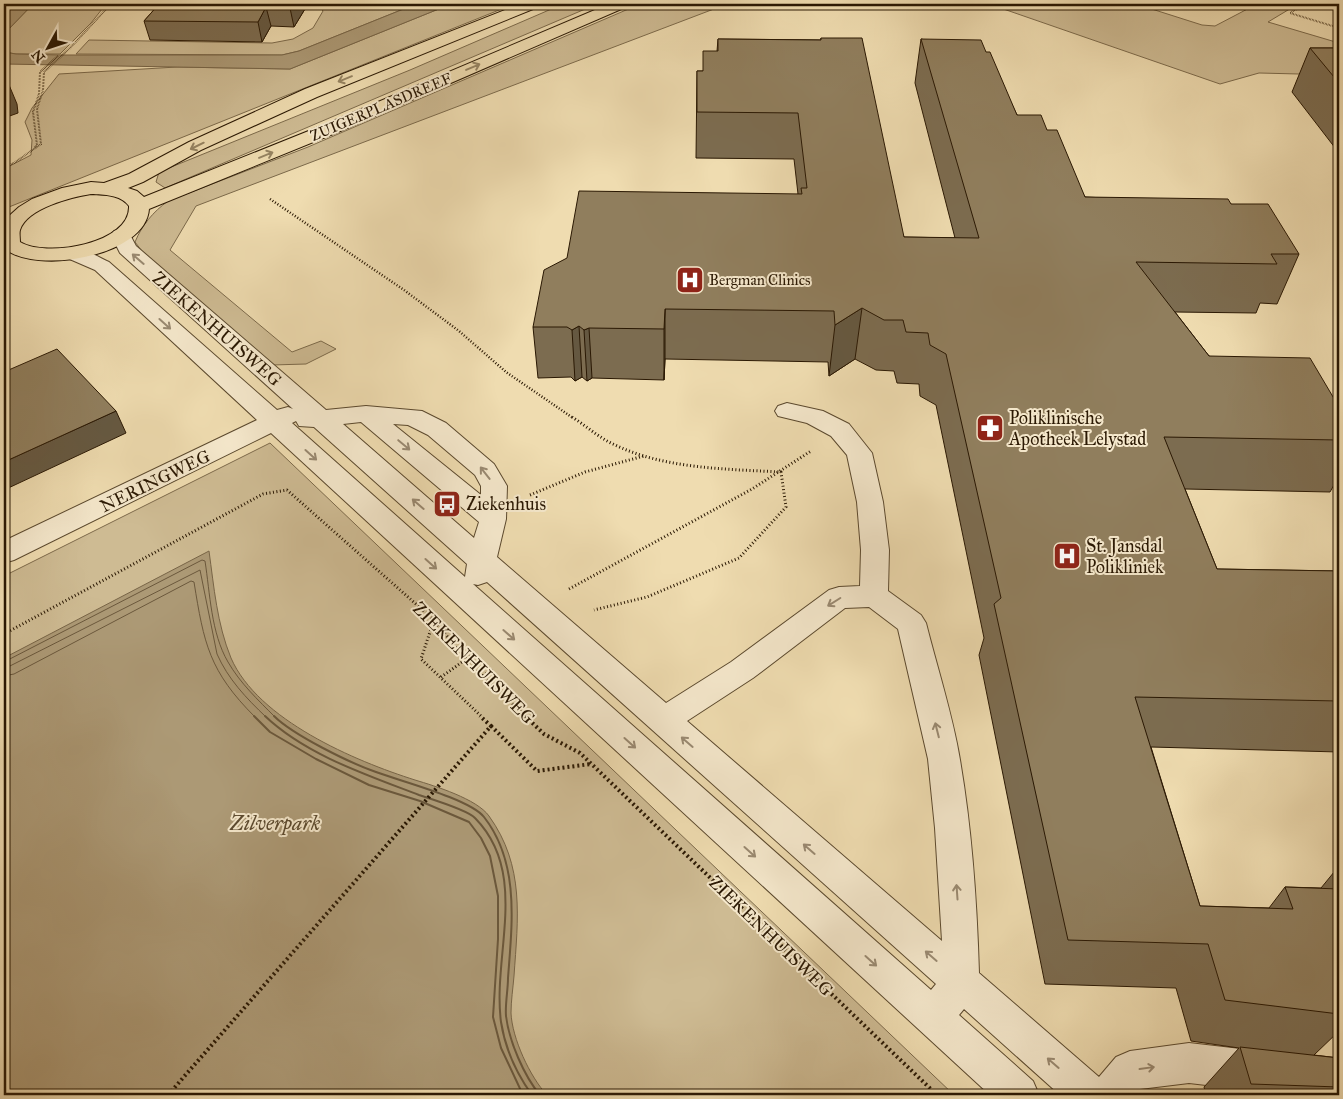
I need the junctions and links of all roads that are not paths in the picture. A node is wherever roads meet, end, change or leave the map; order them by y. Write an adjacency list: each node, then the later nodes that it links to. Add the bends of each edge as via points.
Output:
1 (533, 4): 3 (main road, one-way to 3, via 311,93)
2 (621, 4): 4 (main road, ZUIGERPLASDREEF, one-way to 2)
3 (107, 189): 4 (main road, via 123,192); 5 (main road, via 74,190 40,199 15,215)
4 (140, 206): 6 (main road, via 133,225)
5 (5, 233): 7 (main road, via 11,244)
6 (121, 235): 8 (main road); 11 (street, ZIEKENHUISWEG, one-way to 6, via 127,250)
7 (28, 252): 8 (main road, via 48,255); 9 (main road)
8 (72, 253): 13 (street, ZIEKENHUISWEG, one-way to 13, via 102,266)
9 (4, 260)
10 (787, 411): 17 (street, via 814,418 840,430 860,453 875,550)
11 (312, 412): 12 (street); 13 (street); 16 (street, ZIEKENHUISWEG, one-way to 11)
12 (366, 414): 14 (street, one-way to 14); 14 (street, one-way to 12, via 494,486 485,470 437,429 412,417)
13 (274, 422): 15 (street, NERINGWEG); 18 (street, ZIEKENHUISWEG, one-way to 18)
14 (493, 518): 16 (street)
15 (4, 553)
16 (481, 559): 18 (street); 19 (street, ZIEKENHUISWEG)
17 (874, 596): 19 (street, one-way to 19, via 839,598 742,670); 20 (street, one-way to 17, via 960,932 944,758 911,623)
18 (473, 602): 21 (street, ZIEKENHUISWEG, one-way to 21)
19 (663, 721): 20 (street, ZIEKENHUISWEG, one-way to 19)
20 (961, 983): 21 (street); 24 (street, ZIEKENHUISWEG, one-way to 20)
21 (933, 1018): 23 (street, ZIEKENHUISWEG)
22 (1295, 1076): 25 (street, one-way to 22, via 1130,1070 1189,1063)
23 (1019, 1095)
24 (1090, 1095)
25 (1110, 1095)

